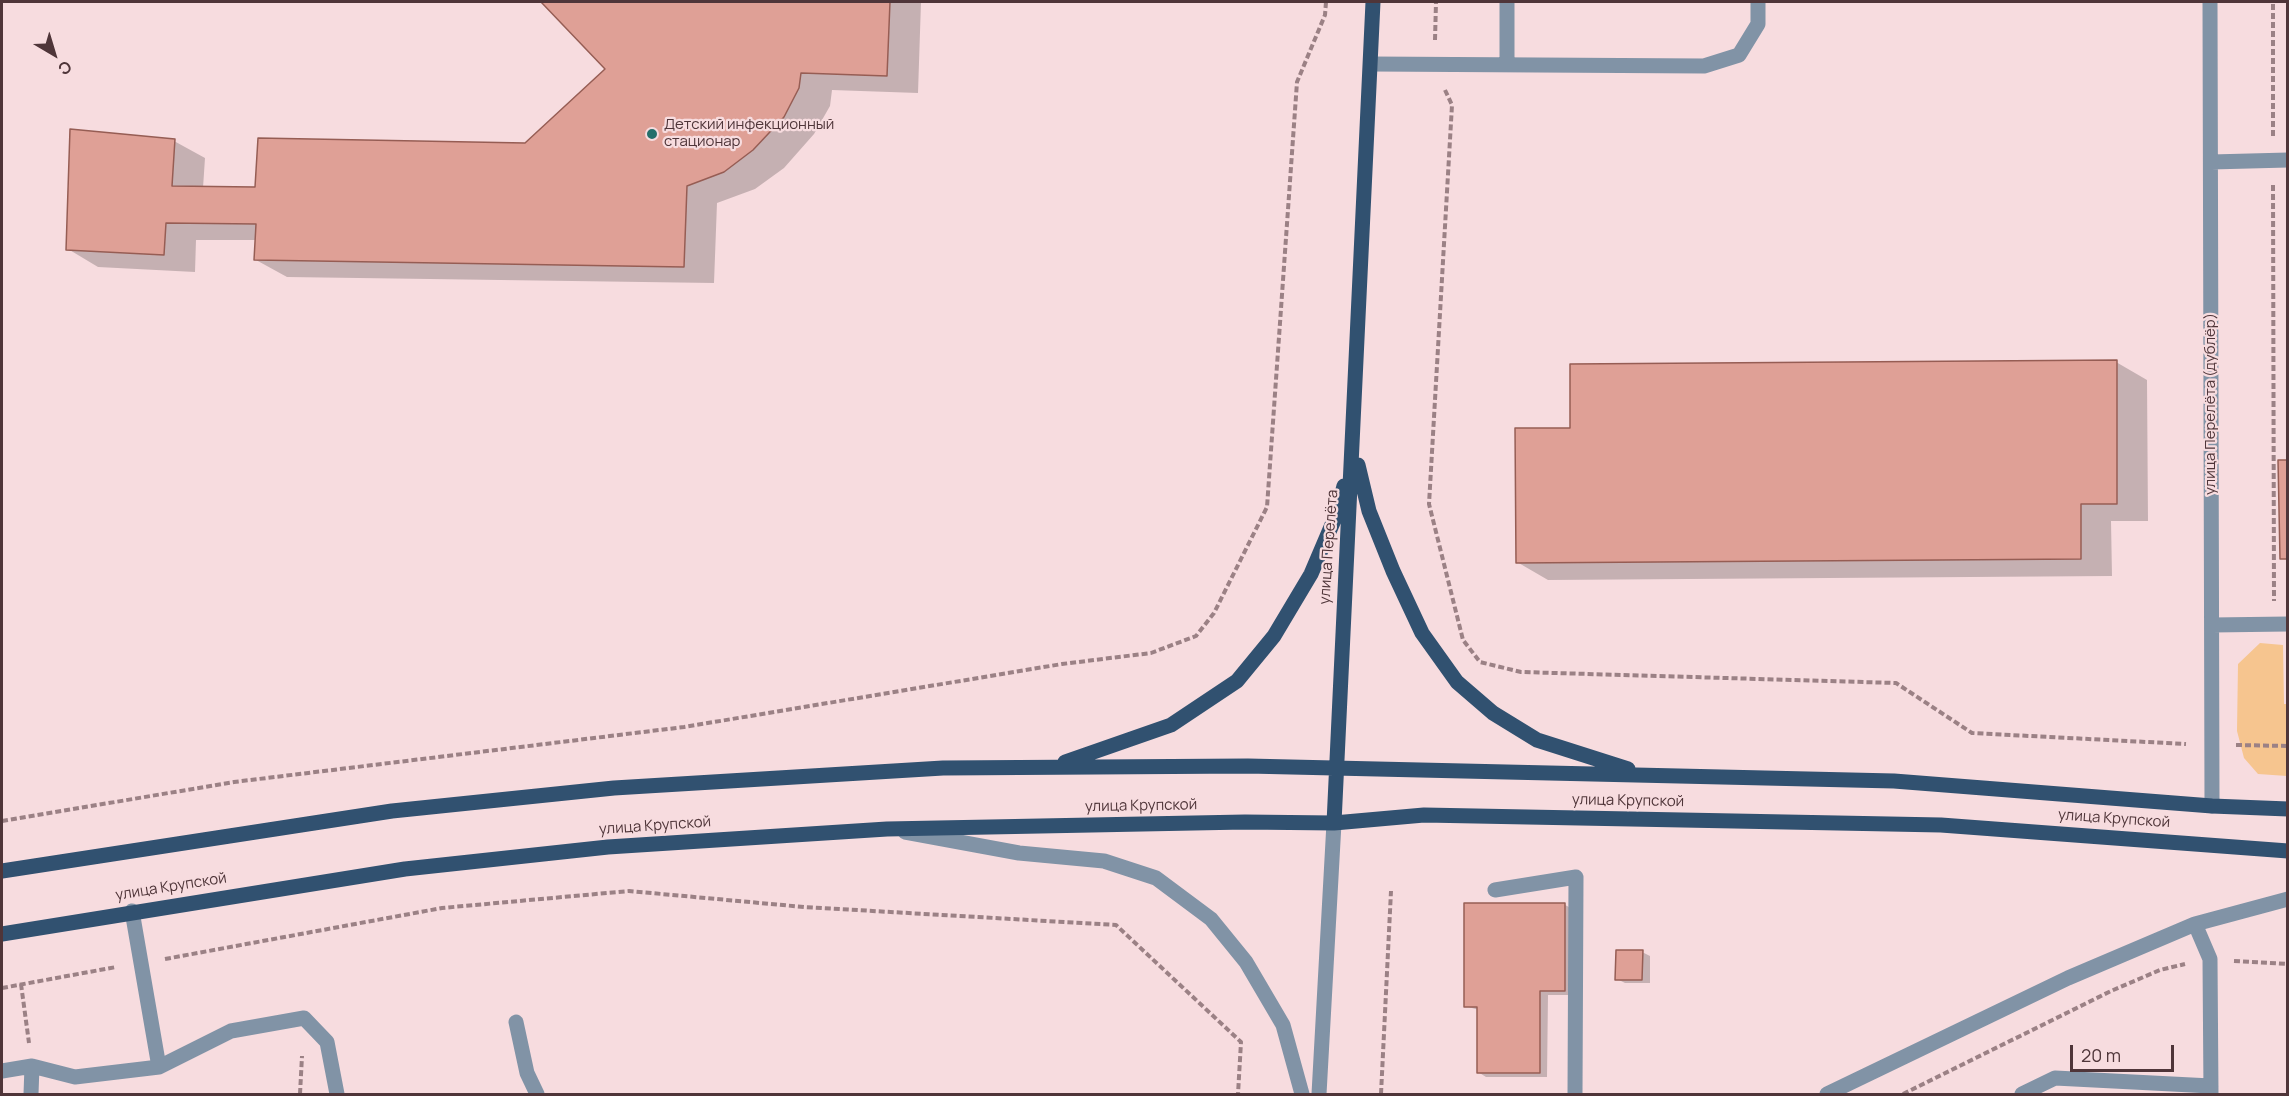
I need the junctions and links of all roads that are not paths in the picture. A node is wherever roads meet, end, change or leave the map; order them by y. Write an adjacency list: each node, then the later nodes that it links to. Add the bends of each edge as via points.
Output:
1 (1373, 2): 5 (main road, улица Перелёта)
2 (1507, 2): 6 (street)
3 (1758, 2): 6 (street, via 1758,24 1739,55 1704,66)
4 (2210, 2): 8 (street, улица Перелёта (дублёр))
5 (1371, 64): 6 (street); 9 (main road, улица Перелёта)
6 (1507, 65)
7 (2280, 161): 8 (street)
8 (2211, 162): 11 (street, улица Перелёта (дублёр))
9 (1354, 448): 12 (main road, via 1337,513 1311,574 1274,636 1237,681 1171,725); 13 (main road, улица Перелёта); 14 (main road, via 1369,511 1393,571 1422,633 1457,682 1493,714 1537,740)
10 (2281, 625): 11 (street)
11 (2212, 626): 15 (street, улица Перелёта (дублёр))
12 (1054, 766): 13 (main road, улица Крупской); 20 (main road, улица Крупской, via 798,775 614,788 392,811)
13 (1337, 768): 14 (main road, улица Крупской); 17 (main road, улица Перелёта)
14 (1645, 775): 15 (main road, улица Крупской, via 1894,781)
15 (2212, 806): 16 (main road, улица Крупской)
16 (2288, 809)
17 (1334, 823): 18 (main road, улица Крупской); 19 (main road, улица Крупской, via 1424,815 1941,825); 36 (street, улица Перелёта)
18 (887, 829): 23 (main road, улица Крупской, via 608,847 405,869); 35 (street, via 1019,852 1104,861 1156,878 1211,919 1246,962 1282,1025)
19 (2288, 851)
20 (2, 871)
21 (1495, 890): 37 (street, via 1576,877)
22 (2288, 899): 24 (street)
23 (132, 911): 25 (main road, улица Крупской); 28 (street)
24 (2195, 924): 31 (street, via 2210,959); 38 (street, via 2068,978)
25 (2, 934)
26 (516, 1022): 34 (street, via 527,1073)
27 (32, 1066): 28 (street, via 75,1077); 29 (street); 32 (street)
28 (159, 1067): 33 (street, via 231,1030 304,1018 327,1042)
29 (2, 1071)
30 (2109, 1088): 31 (street); 39 (street, via 2055,1078)
31 (2211, 1090)
32 (31, 1095)
33 (337, 1095)
34 (537, 1095)
35 (1302, 1095)
36 (1319, 1095)
37 (1575, 1095)
38 (1827, 1095)
39 (2022, 1095)

